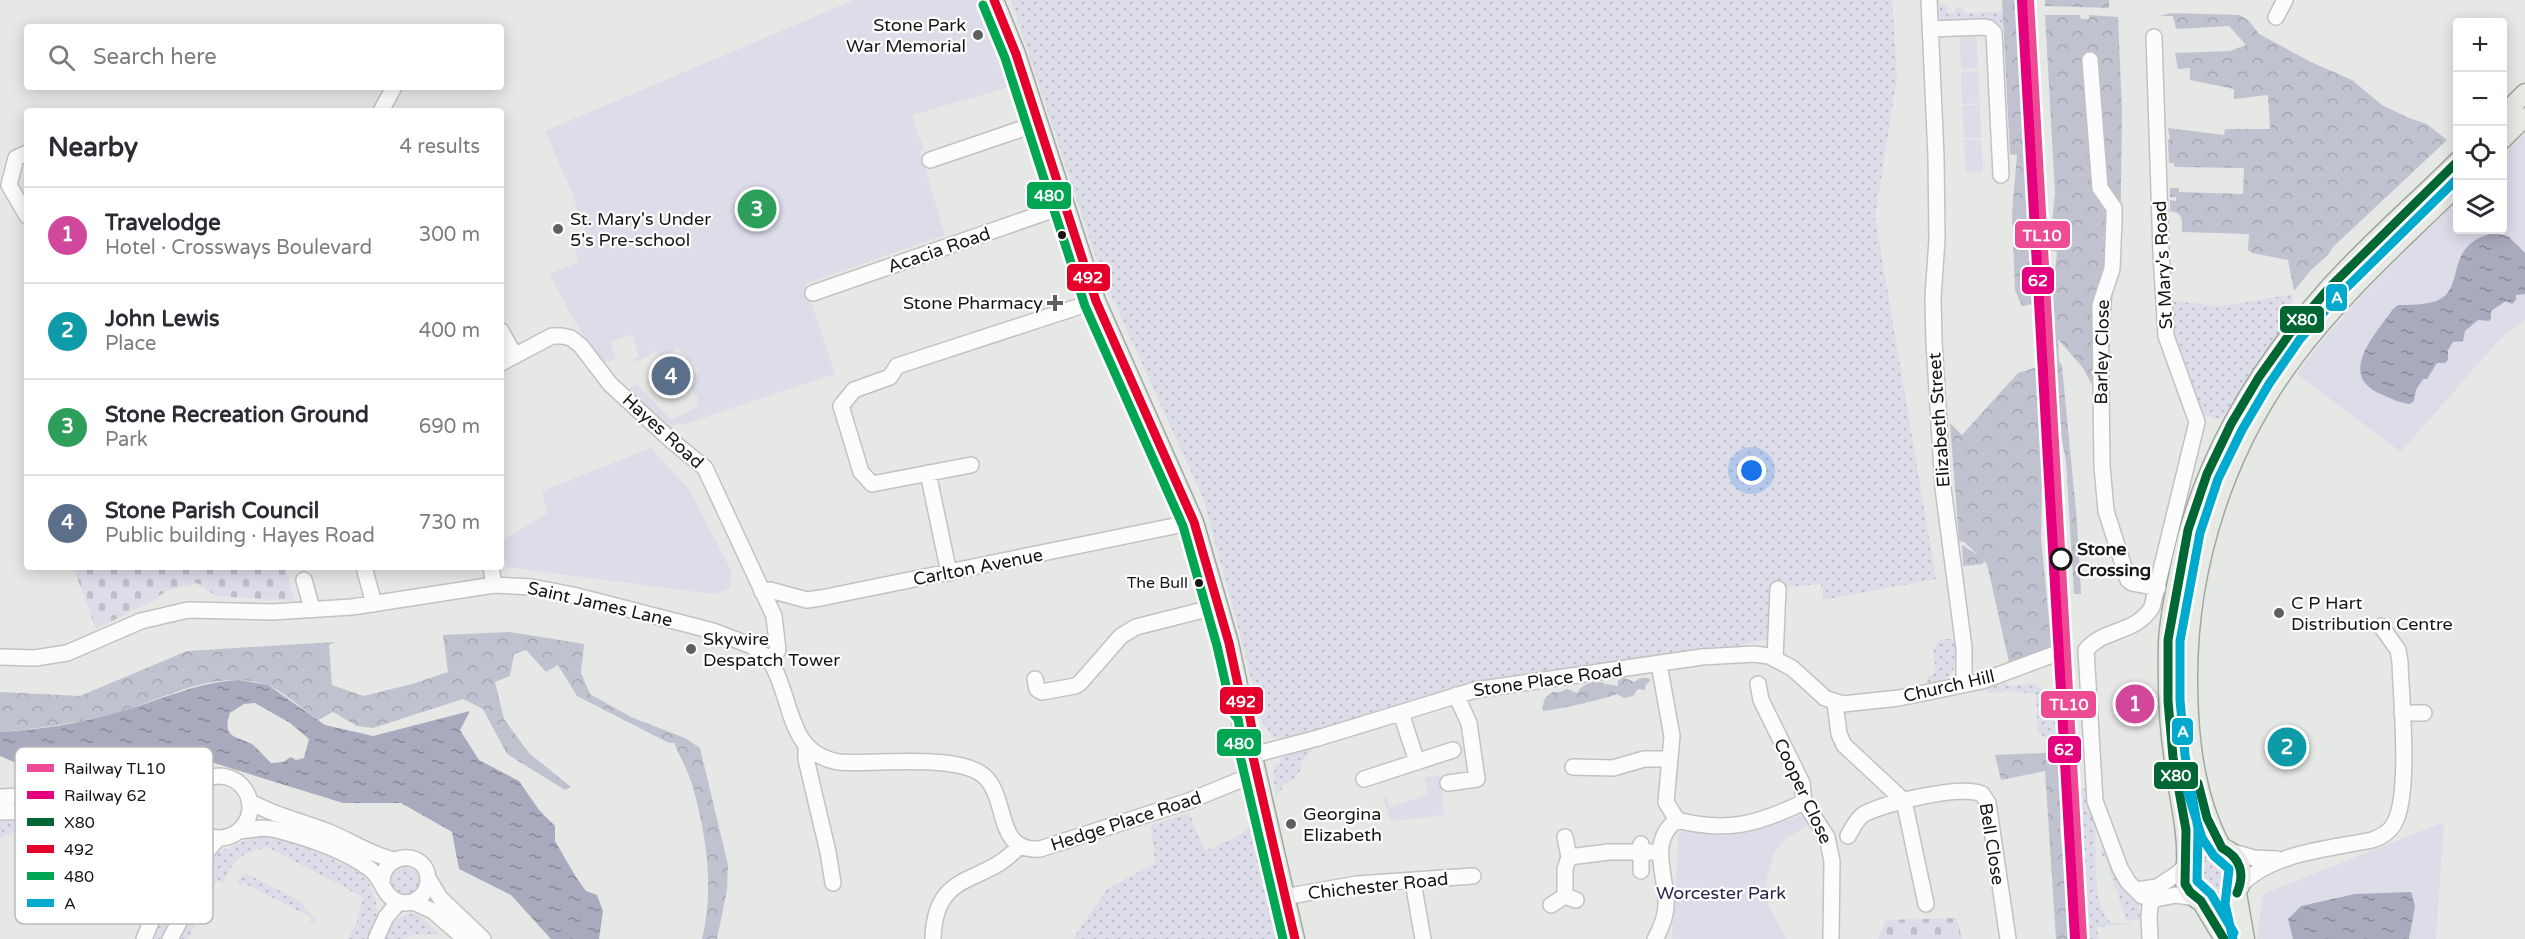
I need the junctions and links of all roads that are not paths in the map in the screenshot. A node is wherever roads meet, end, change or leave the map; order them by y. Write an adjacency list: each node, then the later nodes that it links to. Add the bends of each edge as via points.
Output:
1 (994, 0): 13 (main road)
2 (1929, 0): 5 (street, Elizabeth Street)
3 (2285, 0): 4 (street)
4 (2276, 17)
5 (1931, 29): 17 (street, via 1983,27 1994,33); 50 (street, Elizabeth Street, via 1937,239 1934,342 1943,488 1964,648)
6 (2154, 37): 34 (street, St Mary's Road, via 2166,336 2197,422)
7 (2091, 60): 34 (street, Barley Close, via 2100,188 2114,208 2112,269 2100,305 2106,511 2128,580)
8 (392, 90): 10 (street)
9 (2525, 93): 11 (main road)
10 (383, 108)
11 (2507, 111)
12 (2525, 117): 14 (main road)
13 (1039, 123): 16 (street); 20 (main road)
14 (2507, 135)
15 (24, 154): 21 (street, via 16,158 9,185)
16 (930, 160)
17 (2006, 164)
18 (2453, 165): 84 (main road, via 2291,332 2231,424 2207,474 2188,530 2168,640 2172,739 2186,826)
19 (2453, 189): 80 (main road, via 2346,297 2295,356 2260,407 2214,513 2194,602 2188,659 2188,717 2203,804)
20 (1064, 206): 22 (street, Acacia Road); 23 (main road)
21 (24, 211)
22 (813, 293)
23 (1096, 301): 27 (street, via 897,366 890,377 854,390 841,406 861,472 872,484); 28 (main road)
24 (504, 343): 25 (street, Hayes Road)
25 (508, 359): 36 (street, Hayes Road, via 555,336 566,336 579,344 610,384 705,468)
26 (971, 465): 27 (street)
27 (928, 472): 31 (street)
28 (1194, 522): 31 (street, Carlton Avenue); 39 (main road)
29 (365, 570): 38 (street)
30 (491, 570): 33 (street)
31 (949, 573): 37 (street, Carlton Avenue)
32 (304, 580): 40 (street)
33 (494, 585): 38 (street, Saint James Lane); 46 (street, Saint James Lane, via 538,588 625,607 737,639)
34 (2158, 588): 91 (street, St Mary's Road, via 2152,607 2141,622 2093,642 2086,650 2096,801 2120,868)
35 (1778, 590): 45 (street)
36 (762, 592): 37 (street, Carlton Avenue); 41 (street, Hayes Road)
37 (807, 600): 41 (street)
38 (374, 604): 40 (street, Saint James Lane)
39 (1219, 606): 48 (street, via 1136,627 1121,636 1075,686 1042,692); 58 (main road, via 1243,708 1240,714 1245,740)
40 (312, 609): 44 (street, Saint James Lane, via 188,610 141,621 67,653)
41 (774, 616): 46 (street, Hayes Road, via 778,650)
42 (2381, 626): 55 (street, via 2398,650)
43 (2060, 652): 50 (street, Church Hill)
44 (0, 657)
45 (1775, 659): 47 (street, Stone Place Road, via 1754,654); 52 (street, Stone Place Road)
46 (770, 660): 56 (street)
47 (1659, 664): 51 (street, Stone Place Road); 59 (street, via 1671,728)
48 (1035, 679)
49 (1758, 684): 69 (street, Cooper Close, via 1761,700 1802,783)
50 (1964, 684): 52 (street, Church Hill, via 1893,699)
51 (1456, 695): 53 (street, Stone Place Road); 64 (street, via 1469,723 1477,779)
52 (1835, 703): 68 (street, via 1844,745)
53 (1401, 713): 58 (street, Stone Place Road); 60 (street)
54 (2424, 713): 55 (street)
55 (2402, 714): 83 (street, via 2403,773 2398,813 2392,826 2372,840)
56 (806, 746): 78 (street, via 815,755 835,762 941,762 976,770 988,779 1012,839); 90 (street)
57 (1453, 750): 60 (street)
58 (1253, 757): 78 (street, Hedge Place Road, via 1189,801 1040,849); 93 (main road)
59 (1670, 759): 61 (street, via 1644,759 1614,768); 72 (street, via 1666,802)
60 (1417, 762): 63 (street)
61 (1573, 767)
62 (213, 778): 67 (street, via 226,777 240,785)
63 (1364, 778)
64 (1448, 783)
65 (0, 797): 66 (street)
66 (15, 797)
67 (249, 801): 73 (street, via 248,818); 82 (street)
68 (1904, 801): 75 (street, via 1863,815); 97 (street); 111 (street, Bell Close, via 1969,790 1986,797)
69 (1804, 802): 72 (street, via 1743,825 1702,827); 101 (street, Cooper Close, via 1821,826 1830,849)
70 (0, 812): 71 (street)
71 (15, 812)
72 (1677, 820): 81 (street, via 1670,825)
73 (239, 831): 76 (street); 88 (street, via 263,828 293,835 357,861)
74 (213, 837): 76 (street)
75 (1848, 837)
76 (219, 838): 77 (street)
77 (213, 844)
78 (1019, 846): 107 (street, via 1010,857 967,879 942,898 936,911)
79 (1641, 848): 81 (street); 85 (street); 98 (street, via 1609,852 1565,845 1564,868 1570,898)
80 (2225, 850): 83 (street); 84 (main road, via 2200,849); 92 (main road, via 2241,866)
81 (1659, 852): 110 (street, via 1666,911)
82 (394, 860): 87 (street, via 404,857 418,861); 88 (street, via 384,872)
83 (2280, 860): 92 (street, via 2253,873)
84 (2186, 864): 91 (street, via 2157,887); 95 (main road, via 2185,884)
85 (1641, 871)
86 (1473, 876): 89 (street, Chichester Road)
87 (428, 878): 96 (street, via 423,893); 106 (street, via 440,898)
88 (382, 882): 96 (street, via 387,895)
89 (1413, 882): 93 (street, Chichester Road, via 1357,884); 109 (street)
90 (833, 883)
91 (2137, 890): 94 (street)
92 (2238, 890): 95 (main road, via 2219,904); 114 (main road)
93 (1284, 897): 108 (main road)
94 (2151, 898): 95 (street, via 2180,896); 112 (street)
95 (2198, 900): 113 (main road)
96 (406, 902): 104 (street, via 386,917); 105 (street, via 433,911)
97 (1926, 904)
98 (1551, 905)
99 (151, 924): 102 (street)
100 (178, 924): 103 (street)
101 (1831, 938)
102 (144, 939)
103 (170, 939)
104 (376, 939)
105 (465, 939)
106 (483, 939)
107 (933, 939)
108 (1295, 939)
109 (1423, 939)
110 (1655, 939)
111 (2008, 939)
112 (2150, 939)
113 (2224, 939)
114 (2245, 939)

